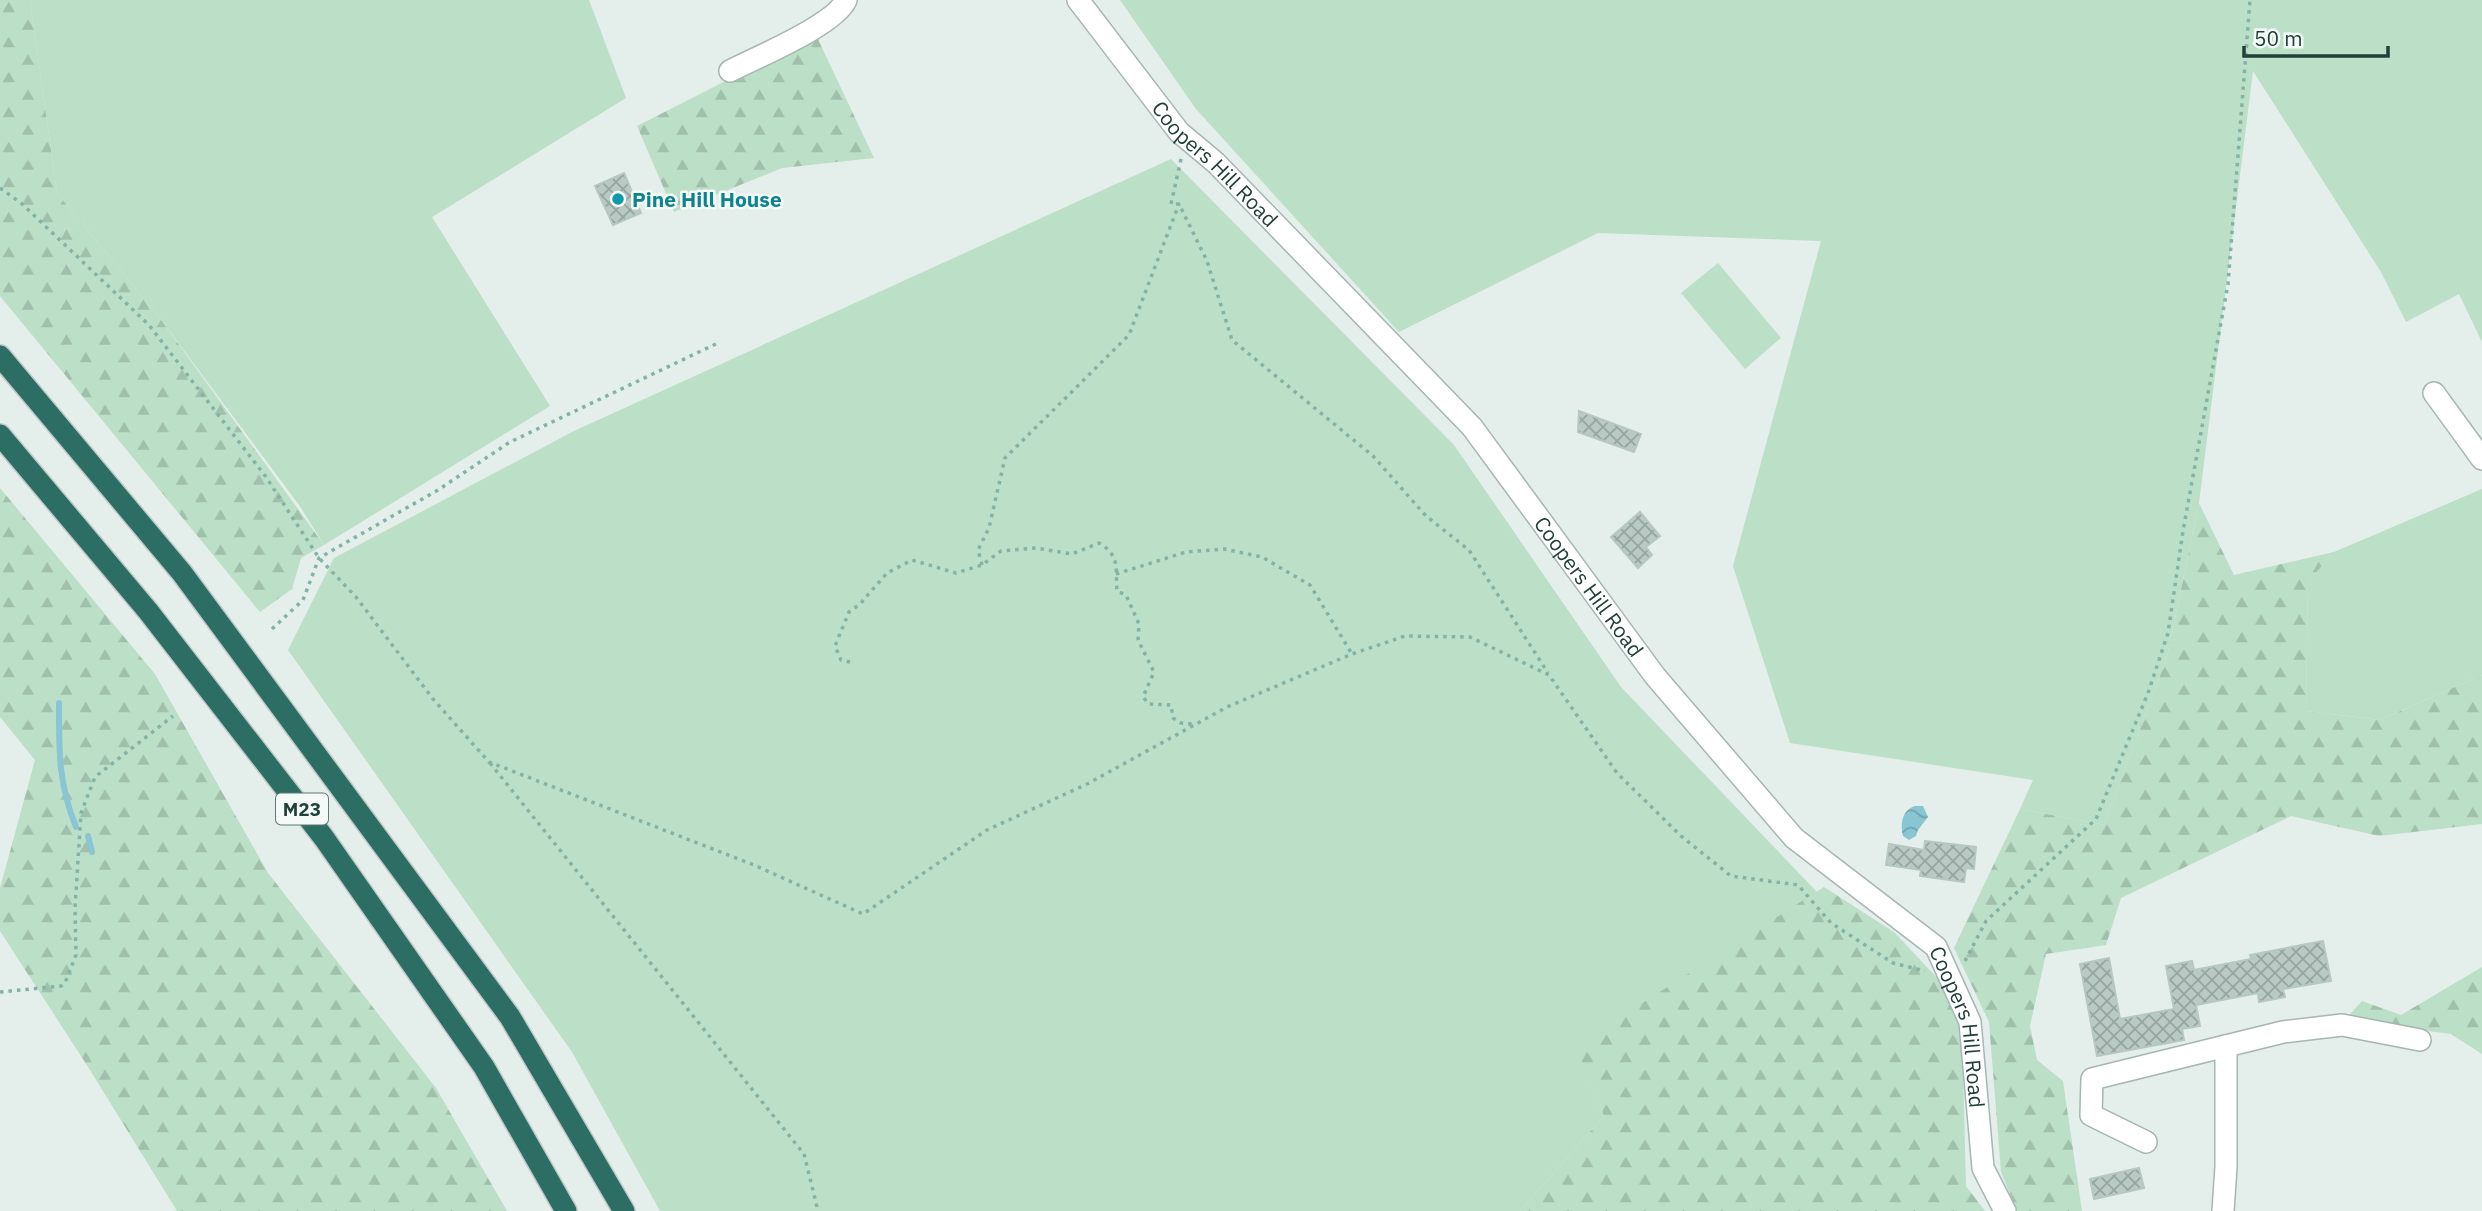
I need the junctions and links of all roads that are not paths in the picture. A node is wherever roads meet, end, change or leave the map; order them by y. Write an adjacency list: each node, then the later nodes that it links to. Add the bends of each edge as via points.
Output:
1 (846, 0): 3 (street, via 827,21)
2 (1078, 0): 13 (street, Coopers Hill Road, via 1179,132 1216,163 1472,427 1655,676 1794,838 1936,947 1970,1022 1983,1168)
3 (730, 71)
4 (0, 356): 12 (highway, M23, via 182,573 510,1017)
5 (2434, 393): 7 (street)
6 (0, 435): 11 (highway, M23, via 148,611 324,838 484,1067)
7 (2482, 459)
8 (2420, 1040): 9 (street, via 2342,1025 2283,1032)
9 (2226, 1046): 10 (street, via 2092,1079 2091,1115); 14 (street)
10 (2146, 1142)
11 (566, 1211)
12 (624, 1211)
13 (2005, 1211)
14 (2223, 1211)

